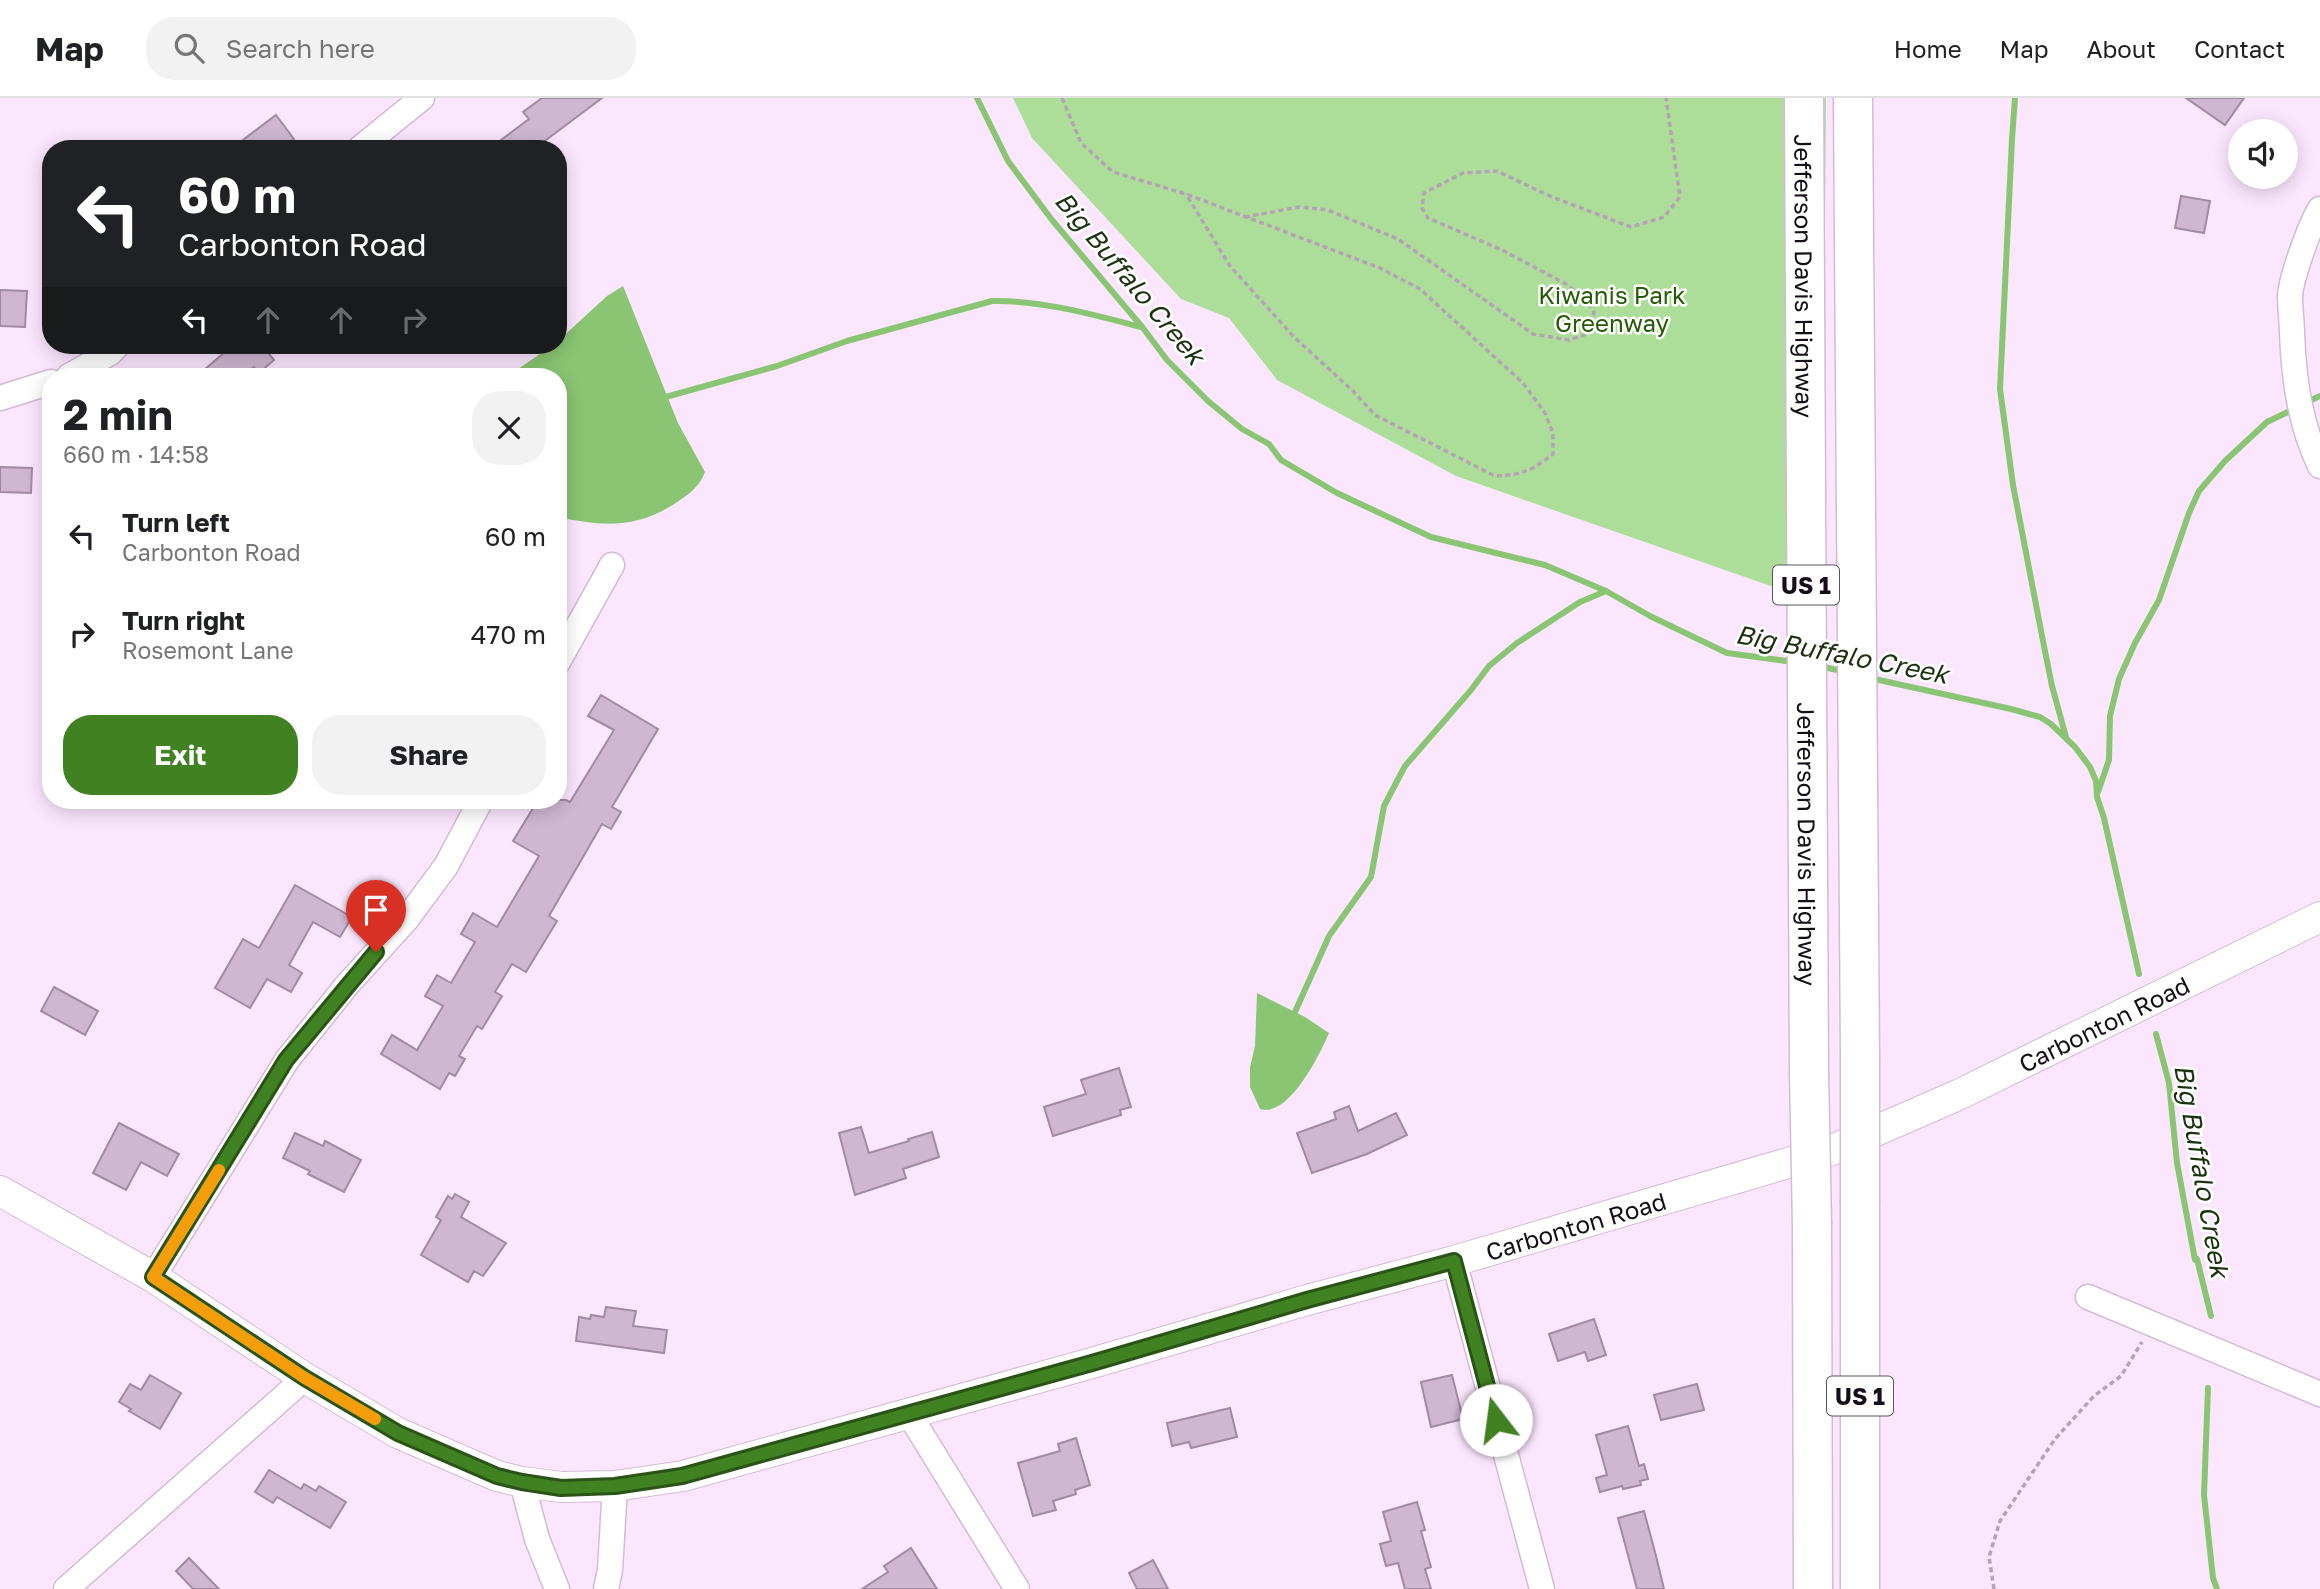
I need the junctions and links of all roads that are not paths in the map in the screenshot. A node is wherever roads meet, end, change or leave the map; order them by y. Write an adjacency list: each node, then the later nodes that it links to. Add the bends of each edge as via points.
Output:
1 (422, 98): 4 (street)
2 (1804, 98): 29 (highway, Jefferson Davis Highway / US 1, bridge)
3 (1853, 98): 30 (highway, Jefferson Davis Highway / US 1, bridge)
4 (370, 140)
5 (2320, 209): 10 (street, via 2311,222 2290,294 2299,407)
6 (108, 354): 7 (street)
7 (83, 368)
8 (42, 385): 9 (street)
9 (0, 398)
10 (2320, 466)
11 (612, 565): 12 (street)
12 (567, 646)
13 (476, 809): 17 (street, via 446,866 406,920 286,1060)
14 (2320, 917): 16 (street, Carbonton Road, via 1958,1095 1832,1150)
15 (0, 1191): 17 (street, Carbonton Road)
16 (1454, 1261): 21 (street, Carbonton Road); 28 (street)
17 (153, 1277): 19 (street, Carbonton Road)
18 (2088, 1297): 20 (street)
19 (305, 1378): 22 (street, Carbonton Road, via 398,1433 497,1476); 24 (street)
20 (2320, 1394)
21 (909, 1414): 23 (street, Carbonton Road, via 682,1476); 27 (street)
22 (522, 1482): 23 (street, Carbonton Road, via 561,1488); 25 (street)
23 (615, 1486): 26 (street)
24 (66, 1589)
25 (557, 1589)
26 (606, 1589)
27 (1017, 1589)
28 (1542, 1589)
29 (1813, 1589)
30 (1860, 1589)

